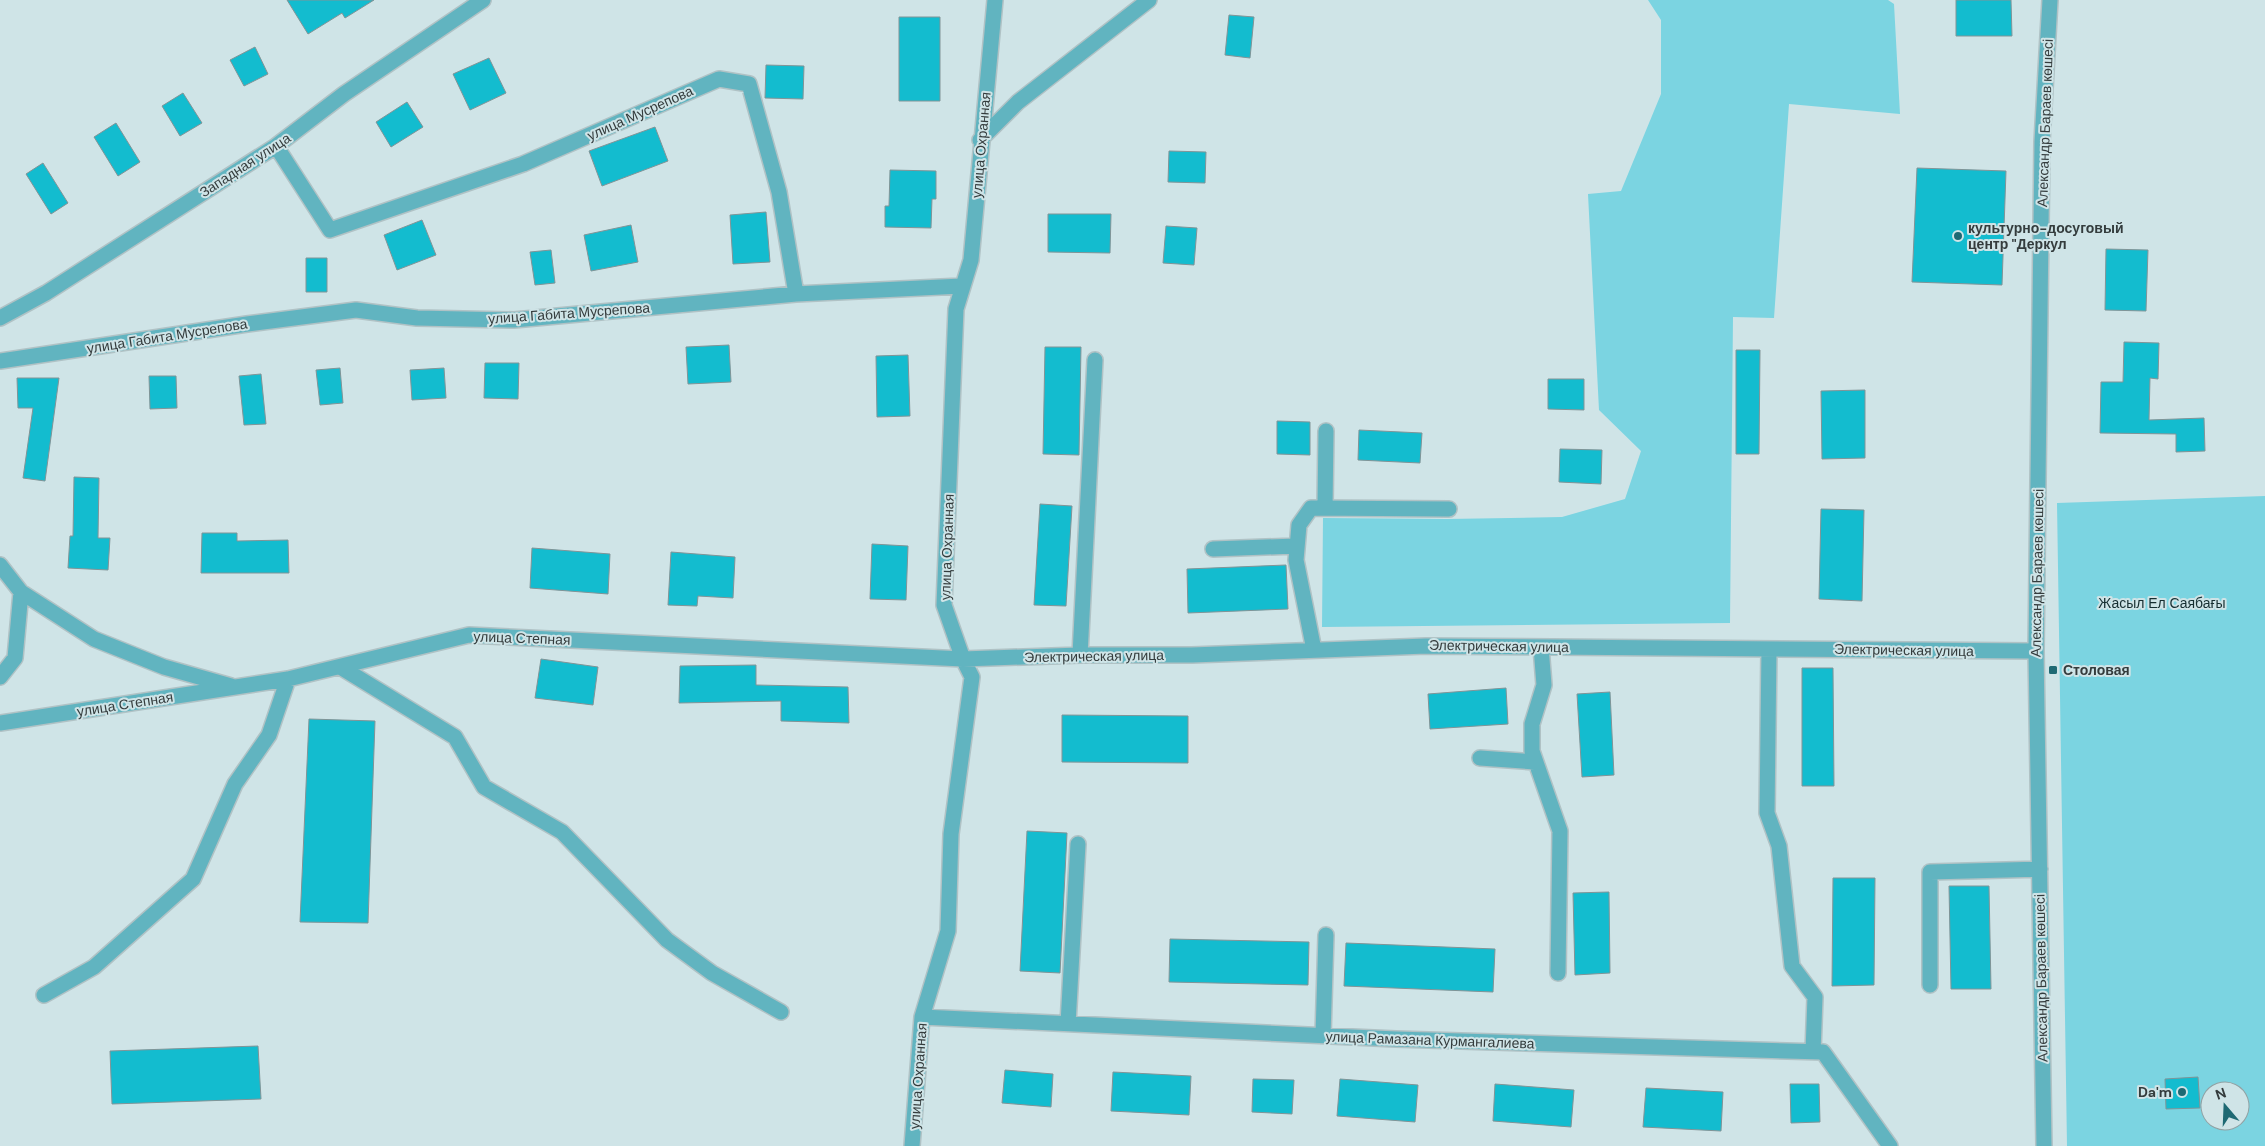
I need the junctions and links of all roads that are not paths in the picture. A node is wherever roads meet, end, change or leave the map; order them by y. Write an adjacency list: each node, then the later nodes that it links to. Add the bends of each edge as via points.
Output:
1 (483, 0): 6 (street, Западная улица, via 344,94)
2 (994, 0): 5 (street, улица Охранная)
3 (1149, 0): 5 (street, via 1018,102)
4 (2050, 0): 22 (street, Александр Бараев көшесі, via 2042,142)
5 (980, 140): 7 (street, улица Охранная, via 971,260)
6 (276, 146): 8 (street, улица Мусрепова, via 330,230 523,164 719,79 749,84 779,192); 9 (street, Западная улица, via 46,293)
7 (962, 286): 8 (street, улица Габита Мусрепова); 24 (street, улица Охранная, via 956,310 944,605)
8 (796, 294): 11 (street, улица Габита Мусрепова, via 514,320 417,318 356,310)
9 (0, 318)
10 (1095, 360): 23 (street)
11 (0, 361)
12 (1326, 431): 13 (street)
13 (1325, 507): 14 (street); 15 (street, via 1311,508 1299,525)
14 (1449, 508)
15 (1296, 546): 16 (street); 21 (street)
16 (1213, 549)
17 (0, 565): 18 (street)
18 (21, 592): 26 (street, via 15,658); 28 (street, via 94,639 164,667)
19 (1541, 647): 20 (street, Электрическая улица); 21 (street, Электрическая улица, via 1426,646); 31 (street, via 1544,685 1532,724)
20 (1769, 649): 22 (street, Электрическая улица); 42 (street, via 1767,813 1779,846 1792,966 1815,997)
21 (1314, 650): 23 (street, Электрическая улица)
22 (2036, 651): 33 (street, Александр Бараев көшесі)
23 (1080, 655): 24 (street, Электрическая улица)
24 (963, 659): 25 (street, улица Степная, via 469,636); 39 (street, улица Охранная, via 972,677 951,834 948,931)
25 (342, 668): 27 (street, улица Степная); 38 (street, via 454,737 484,787 562,832 667,940 712,973)
26 (0, 676)
27 (288, 679): 28 (street, улица Степная); 37 (street, via 269,735 235,784 193,879 94,967)
28 (237, 687): 29 (street, улица Степная)
29 (0, 723)
30 (1480, 758): 31 (street)
31 (1535, 762): 35 (street, via 1560,831)
32 (1078, 844): 40 (street)
33 (2040, 869): 36 (street, via 1930,872); 45 (street, Александр Бараев көшесі)
34 (1326, 935): 41 (street)
35 (1558, 973)
36 (1930, 985)
37 (44, 995)
38 (781, 1012)
39 (922, 1017): 40 (street, улица Рамазана Курмангалиева); 43 (street, улица Охранная)
40 (1068, 1024): 41 (street, улица Рамазана Курмангалиева)
41 (1323, 1036): 42 (street, улица Рамазана Курмангалиева)
42 (1814, 1052): 44 (street, via 1823,1052)
43 (912, 1146)
44 (1890, 1146)
45 (2044, 1146)

